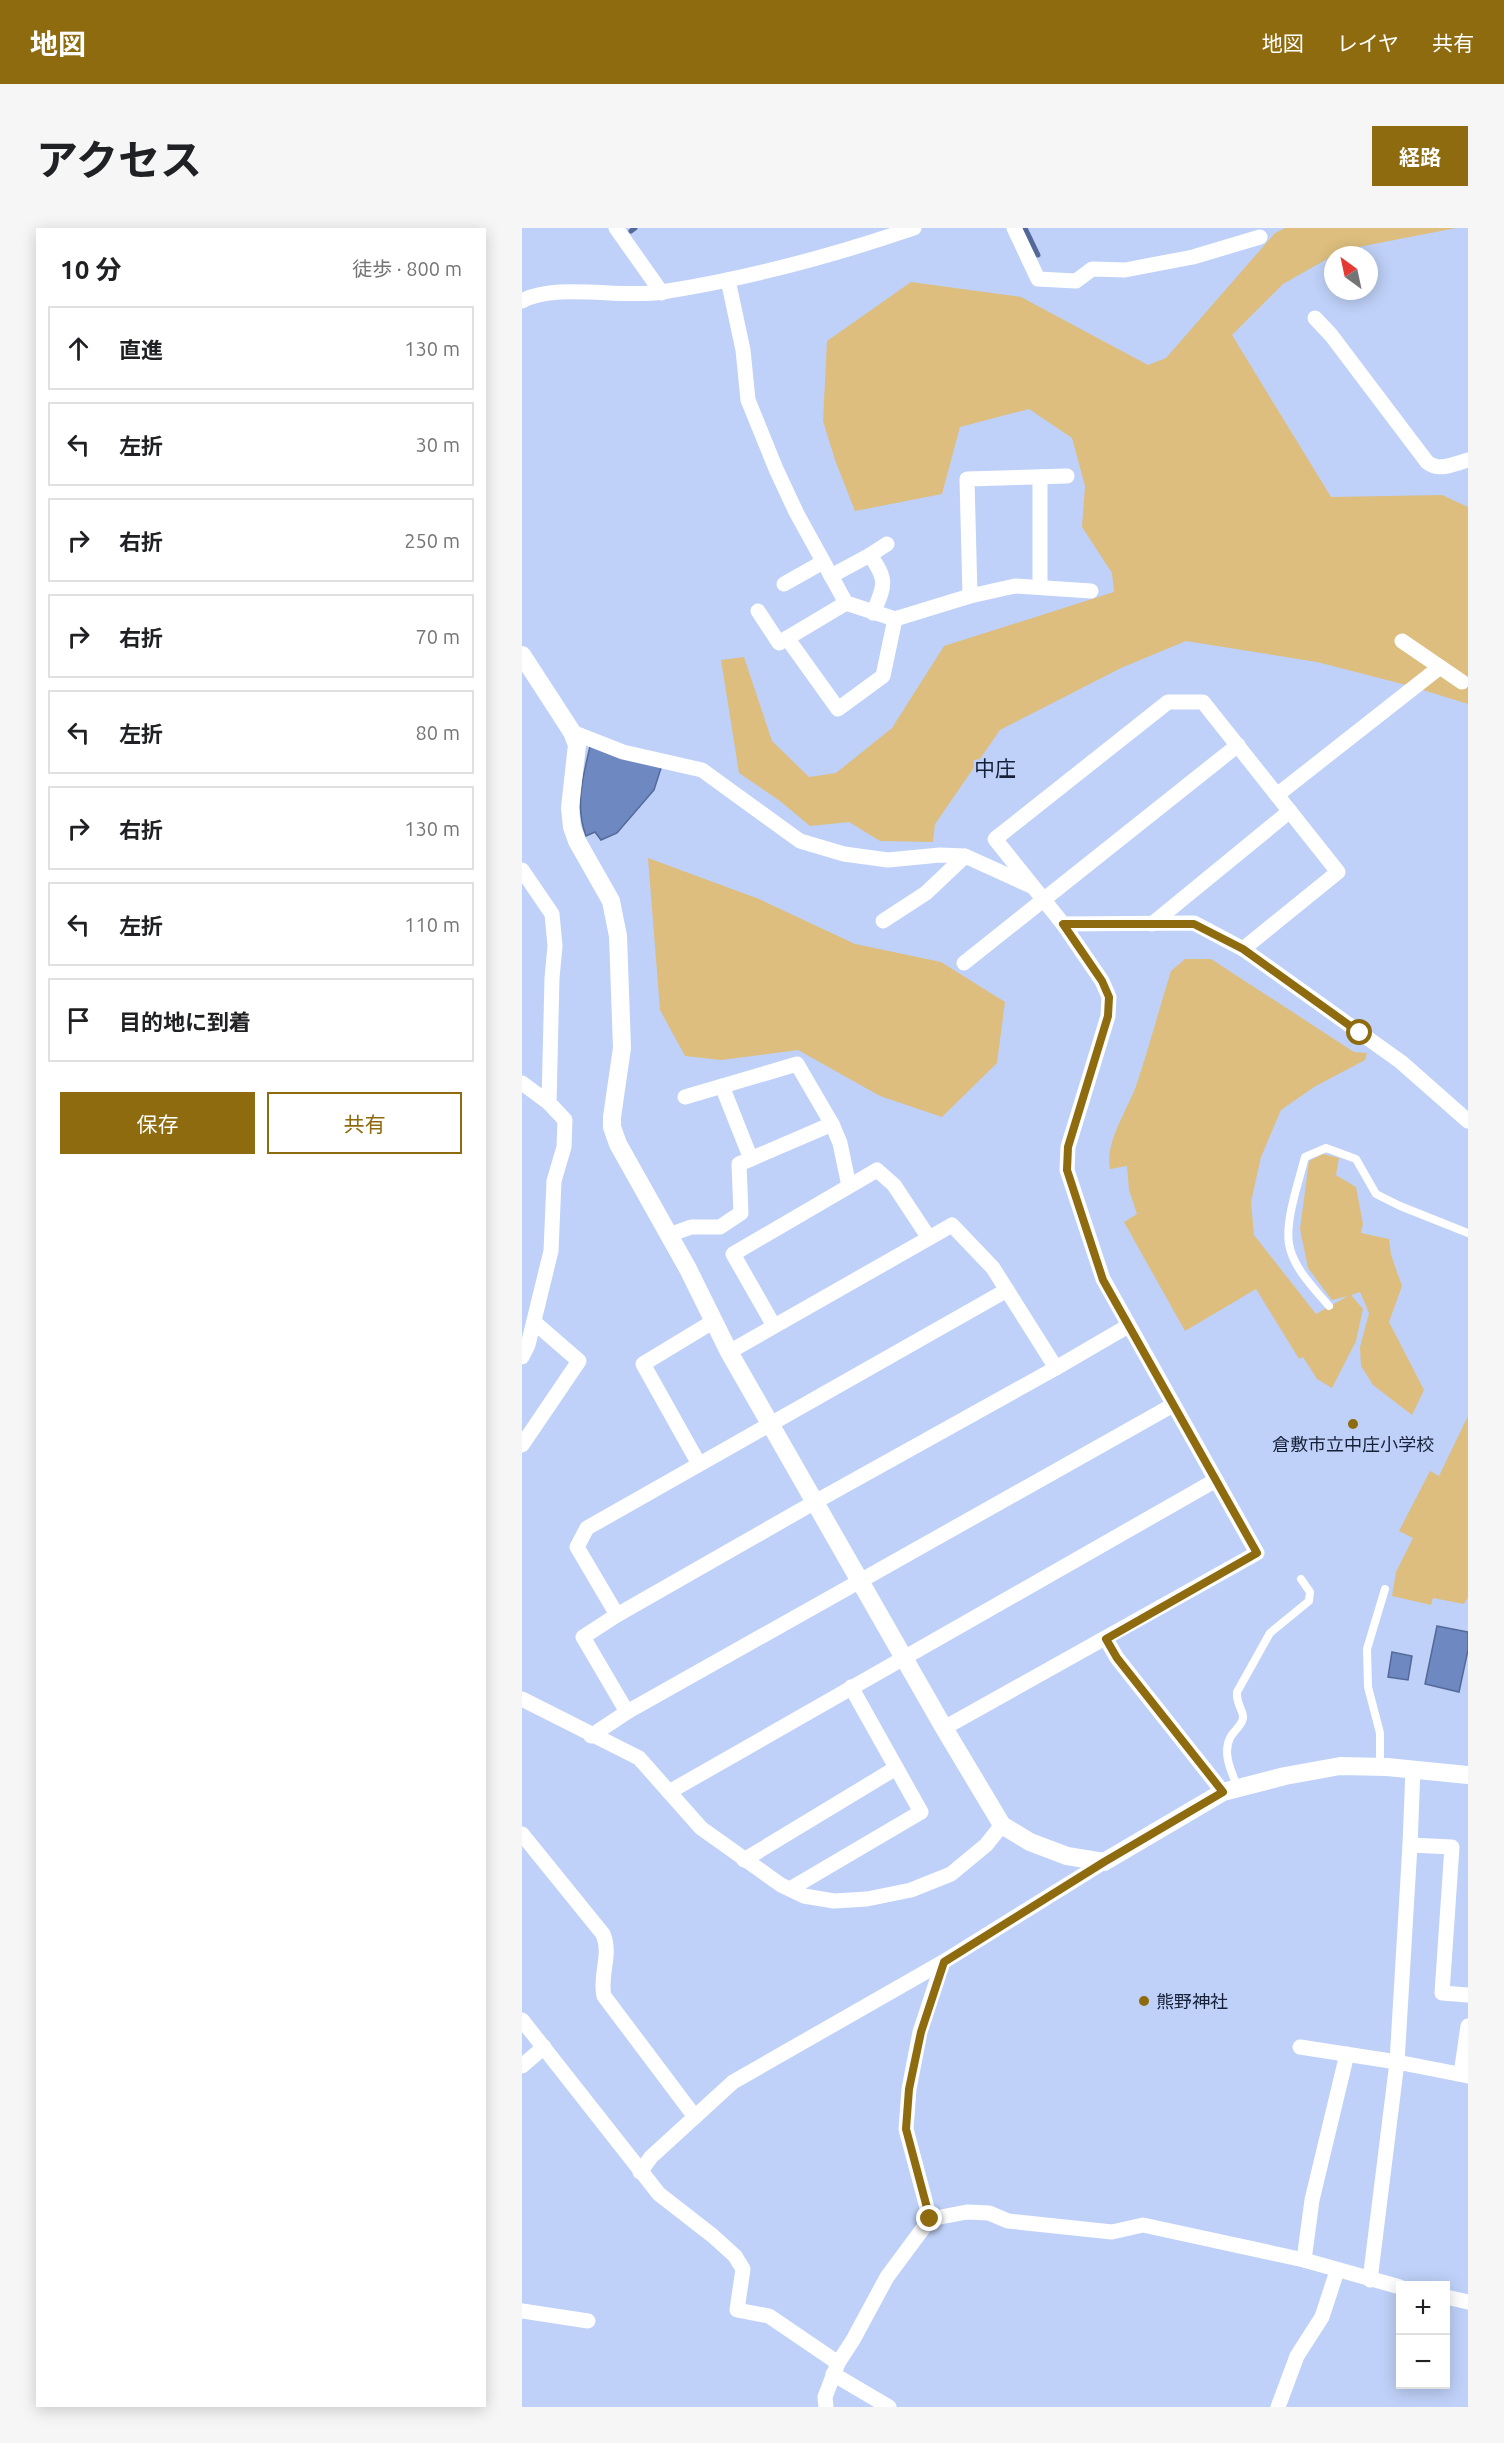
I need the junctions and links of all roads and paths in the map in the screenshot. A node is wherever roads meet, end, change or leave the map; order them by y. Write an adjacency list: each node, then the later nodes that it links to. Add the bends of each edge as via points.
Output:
1 (616, 228): 6 (street)
2 (914, 228): 5 (street)
3 (1014, 228): 4 (street, via 1038,279 1076,281 1092,269 1125,270)
4 (1260, 237)
5 (728, 280): 6 (street); 14 (street, via 743,350 748,400 776,469)
6 (662, 292): 7 (street, via 639,296 558,292)
7 (522, 301)
8 (1315, 318): 9 (street, via 1427,462 1440,468)
9 (1468, 460)
10 (1067, 476): 11 (street)
11 (1040, 477): 17 (street); 19 (street, via 967,478)
12 (887, 544): 13 (street)
13 (870, 555): 15 (street); 22 (street, via 883,573 884,586)
14 (823, 562): 15 (street); 16 (street)
15 (831, 576): 20 (street)
16 (784, 584)
17 (1040, 586): 18 (street); 19 (street, via 1015,586)
18 (1091, 591)
19 (970, 596): 23 (street)
20 (846, 603): 22 (street); 24 (street)
21 (758, 611): 24 (street, via 779,643)
22 (873, 613): 23 (street)
23 (895, 619): 24 (street, via 883,676 838,709)
24 (787, 638)
25 (1402, 641): 27 (street)
26 (522, 655): 29 (street)
27 (1440, 667): 28 (street); 31 (street)
28 (1462, 682)
29 (572, 732): 33 (street, via 623,752 702,770 800,841 844,854 888,860); 51 (street, via 577,745 570,808 572,827 611,901 618,936 622,1048 612,1127)
30 (1238, 745): 31 (street); 35 (street, via 1203,702 1168,702 995,839); 36 (street)
31 (1277, 795): 32 (street)
32 (1290, 811): 39 (street); 40 (street, via 1338,872)
33 (965, 856): 35 (street); 37 (street, via 926,892)
34 (522, 870): 45 (street, via 552,914 555,946)
35 (1034, 887): 36 (street)
36 (1045, 901): 38 (street); 41 (street)
37 (883, 921)
38 (1063, 924): 39 (street); 58 (street, via 1109,997 1108,1016 1068,1147 1067,1170 1103,1280)
39 (1152, 924): 40 (street, via 1194,924)
40 (1243, 949): 46 (street, via 1401,1062)
41 (964, 963)
42 (522, 1083): 45 (street)
43 (722, 1086): 44 (street); 47 (street, via 797,1064); 48 (street)
44 (686, 1097)
45 (549, 1103): 56 (street, via 565,1120 564,1147 554,1181 551,1251)
46 (1468, 1121)
47 (832, 1124): 48 (street); 49 (street)
48 (751, 1159): 51 (street, via 739,1164 741,1213 720,1227 691,1227)
49 (849, 1186): 52 (street, via 877,1170 894,1185); 57 (street, via 733,1254)
50 (1468, 1233): 54 (lane, via 1377,1194 1356,1159 1326,1148 1305,1157 1289,1244 1296,1264)
51 (669, 1235): 55 (street)
52 (929, 1238): 53 (street, via 952,1225 993,1268); 57 (street)
53 (1006, 1290): 61 (street); 63 (street)
54 (1329, 1306)
55 (714, 1321): 59 (street); 65 (street, via 643,1364)
56 (534, 1322): 60 (street); 64 (street, via 579,1361)
57 (774, 1326): 59 (street)
58 (1128, 1326): 61 (street); 62 (street)
59 (729, 1352): 63 (street)
60 (522, 1357)
61 (1056, 1368): 67 (street)
62 (1173, 1405): 66 (street); 69 (street)
63 (771, 1423): 65 (street); 67 (street)
64 (522, 1445)
65 (699, 1464): 71 (street, via 586,1528 577,1547)
66 (1216, 1480): 72 (street, via 1257,1553); 73 (street)
67 (815, 1502): 69 (street); 71 (street)
68 (1300, 1579): 83 (lane, via 1310,1592 1309,1601 1270,1633 1236,1692 1243,1720 1229,1738 1226,1752)
69 (860, 1580): 73 (street); 76 (street)
70 (1385, 1589): 79 (lane, via 1367,1649 1368,1687 1380,1733)
71 (617, 1615): 76 (street, via 583,1637)
72 (1106, 1639): 77 (street); 83 (street, via 1117,1658)
73 (903, 1657): 74 (street); 77 (street)
74 (851, 1687): 80 (street); 84 (street)
75 (522, 1699): 78 (street)
76 (627, 1712): 78 (street)
77 (944, 1728): 85 (street)
78 (591, 1736): 84 (street, via 639,1758)
79 (1380, 1767): 81 (street); 83 (street, via 1340,1766)
80 (896, 1768): 88 (street); 90 (street, via 921,1812)
81 (1413, 1769): 82 (street); 87 (street)
82 (1468, 1775)
83 (1231, 1790): 89 (street)
84 (669, 1792): 88 (street, via 701,1828)
85 (1002, 1826): 89 (street, via 1067,1856); 90 (street, via 951,1874 911,1890 834,1901 804,1896)
86 (522, 1834): 101 (street, via 603,1934 607,1942 604,1996)
87 (1410, 1845): 92 (street, via 1452,1847 1442,1993); 98 (street)
88 (744, 1860): 90 (street)
89 (1104, 1862): 91 (street)
90 (790, 1889)
91 (944, 1962): 101 (street, via 733,2082); 103 (street, via 921,2032 909,2089 906,2129)
92 (1468, 1995)
93 (522, 2020): 95 (street)
94 (1468, 2026): 100 (street)
95 (544, 2047): 99 (street); 102 (street)
96 (1300, 2047): 97 (street)
97 (1347, 2054): 98 (street); 104 (street, via 1312,2199)
98 (1397, 2062): 100 (street); 106 (street)
99 (522, 2066)
100 (1465, 2075)
101 (695, 2117): 102 (street)
102 (640, 2172): 112 (street, via 659,2194 735,2256 743,2270 737,2310 769,2316)
103 (930, 2219): 104 (street, via 978,2212 1008,2221 1112,2232 1143,2225); 112 (street, via 887,2277)
104 (1304, 2260): 105 (street)
105 (1337, 2271): 106 (street); 115 (street, via 1322,2317 1297,2356)
106 (1370, 2280): 107 (street)
107 (1396, 2286)
108 (1450, 2298): 109 (street)
109 (1468, 2302)
110 (522, 2311): 111 (street)
111 (588, 2321)
112 (836, 2368): 113 (street, via 825,2397); 114 (street)
113 (826, 2407)
114 (889, 2407)
115 (1278, 2407)

